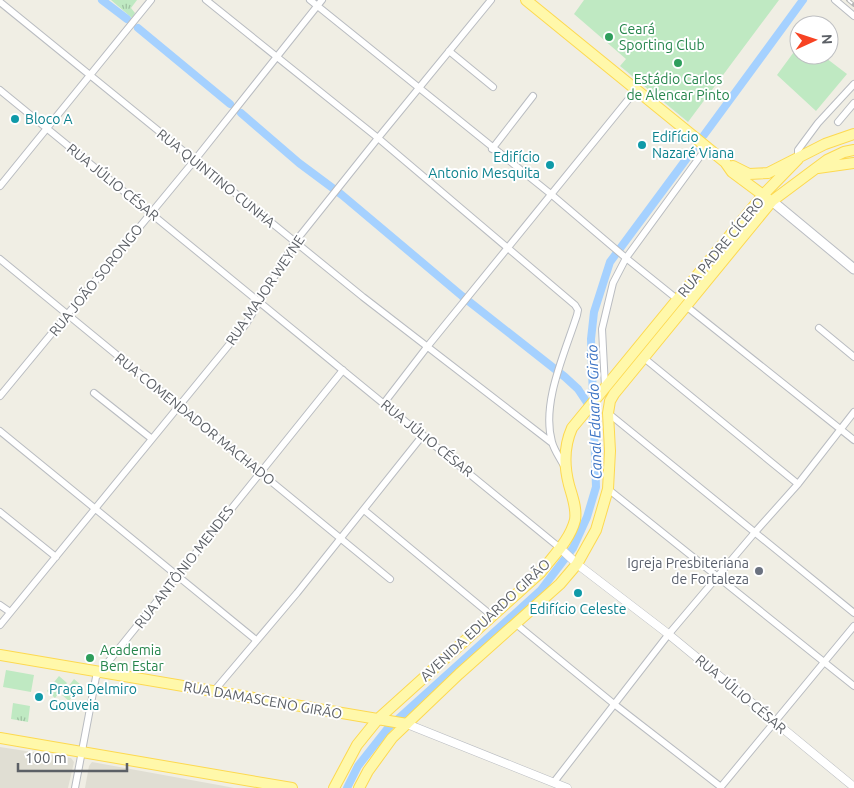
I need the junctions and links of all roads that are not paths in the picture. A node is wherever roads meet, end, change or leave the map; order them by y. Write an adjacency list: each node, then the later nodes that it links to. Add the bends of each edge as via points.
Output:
1 (151, 0): 13 (street)
2 (206, 0): 12 (street)
3 (310, 0): 9 (street)
4 (322, 0): 9 (street, RUA JOÃO SORONGO)
5 (491, 0): 11 (street, RUA MAJOR WEYNE)
6 (526, 0): 18 (main road)
7 (835, 0): 10 (street)
8 (0, 2): 13 (street, RUA QUINTINO CUNHA)
9 (317, 6): 12 (street, RUA JOÃO SORONGO); 16 (street)
10 (854, 16)
11 (449, 51): 14 (street); 16 (street, RUA MAJOR WEYNE)
12 (278, 57): 24 (street); 29 (street, RUA JOÃO SORONGO)
13 (90, 75): 22 (street); 29 (street, RUA QUINTINO CUNHA)
14 (493, 86)
15 (853, 88): 28 (street, RUA PADRE CÍCERO, via 818,123 798,150)
16 (419, 89): 24 (street, RUA MAJOR WEYNE); 26 (street)
17 (0, 90): 22 (street, RUA JÚLIO CÉSAR)
18 (636, 90): 25 (main road); 34 (street)
19 (533, 96): 26 (street)
20 (854, 102): 21 (street)
21 (838, 122)
22 (46, 128): 33 (street); 37 (street, RUA JÚLIO CÉSAR)
23 (854, 134): 28 (main road, via 825,144)
24 (378, 138): 38 (street, RUA MAJOR WEYNE); 39 (street)
25 (707, 147): 30 (main road); 40 (street)
26 (492, 148): 34 (street)
27 (849, 151): 32 (main road, RUA PADRE CÍCERO)
28 (798, 159): 30 (main road, via 756,175); 35 (main road, RUA PADRE CÍCERO)
29 (194, 161): 37 (street, RUA JOÃO SORONGO); 38 (street, RUA QUINTINO CUNHA)
30 (725, 162): 35 (main road, via 732,172)
31 (854, 163): 32 (main road)
32 (817, 168): 36 (main road, RUA PADRE CÍCERO)
33 (0, 186)
34 (552, 195): 39 (street); 40 (street)
35 (763, 195): 36 (main road); 43 (main road, RUA PADRE CÍCERO)
36 (772, 201): 42 (main road); 45 (main road, RUA PADRE CÍCERO)
37 (151, 213): 44 (street, RUA JÚLIO CÉSAR); 46 (street, RUA JOÃO SORONGO)
38 (295, 242): 44 (street, RUA MAJOR WEYNE); 48 (street, RUA QUINTINO CUNHA)
39 (508, 249): 48 (street); 65 (street, via 578,310 550,405)
40 (624, 257): 43 (street); 52 (street, via 609,292 602,329)
41 (0, 259): 46 (street, RUA COMENDADOR MACHADO)
42 (854, 268)
43 (677, 299): 52 (main road, RUA PADRE CÍCERO)
44 (260, 302): 51 (street, RUA JÚLIO CÉSAR); 56 (street, RUA MAJOR WEYNE, via 246,324)
45 (686, 306): 50 (main road, RUA PADRE CÍCERO); 60 (street)
46 (68, 315): 54 (street, RUA JOÃO SORONGO); 56 (street, RUA COMENDADOR MACHADO)
47 (819, 328): 49 (street)
48 (427, 347): 55 (street); 65 (street, RUA QUINTINO CUNHA)
49 (854, 357)
50 (644, 358): 59 (main road, RUA PADRE CÍCERO, via 610,401); 68 (street)
51 (343, 370): 55 (street, RUA JÚLIO CÉSAR); 67 (street, RUA ANTÔNIO MENDES)
52 (603, 391): 57 (main road, RUA PADRE CÍCERO)
53 (94, 393): 63 (street)
54 (0, 396)
55 (384, 403): 62 (street, RUA JÚLIO CÉSAR)
56 (178, 406): 63 (street, RUA MAJOR WEYNE); 67 (street, RUA COMENDADOR MACHADO)
57 (588, 408): 66 (main road, AVENIDA EDUARDO GIRÃO, via 569,436)
58 (854, 412): 60 (street)
59 (608, 413): 69 (main road, AVENIDA EDUARDO GIRÃO); 73 (street)
60 (840, 428): 64 (street); 68 (street)
61 (0, 431): 70 (street)
62 (423, 435): 71 (street); 75 (street, RUA JÚLIO CÉSAR)
63 (152, 439): 70 (street, RUA MAJOR WEYNE)
64 (854, 440)
65 (552, 443): 66 (street)
66 (567, 470): 75 (main road, AVENIDA EDUARDO GIRÃO, via 575,514)
67 (259, 472): 74 (street, RUA COMENDADOR MACHADO); 78 (street, RUA ANTÔNIO MENDES)
68 (798, 484): 73 (street)
69 (608, 489): 77 (main road, AVENIDA EDUARDO GIRÃO, via 596,530); 79 (street)
70 (95, 510): 76 (street, RUA MAJOR WEYNE); 78 (street)
71 (364, 510): 74 (street); 84 (street)
72 (0, 512): 76 (street)
73 (755, 533): 79 (street); 83 (street)
74 (341, 538): 80 (street, RUA COMENDADOR MACHADO); 89 (street)
75 (563, 550): 77 (street, RUA JÚLIO CÉSAR); 84 (main road, AVENIDA EDUARDO GIRÃO)
76 (56, 557): 82 (street, RUA MAJOR WEYNE)
77 (576, 562): 85 (main road, AVENIDA EDUARDO GIRÃO, via 560,584); 88 (street, RUA JÚLIO CÉSAR)
78 (177, 576): 89 (street); 92 (street, RUA ANTÔNIO MENDES)
79 (717, 576): 88 (street); 91 (street)
80 (390, 579)
81 (0, 605): 82 (street)
82 (10, 612): 86 (street, RUA MAJOR WEYNE)
83 (854, 613)
84 (491, 615): 96 (main road, AVENIDA EDUARDO GIRÃO)
85 (516, 624): 95 (street); 97 (main road, AVENIDA EDUARDO GIRÃO)
86 (0, 625)
87 (854, 626): 91 (street)
88 (668, 634): 95 (street); 98 (street, RUA JÚLIO CÉSAR)
89 (256, 640): 94 (street)
90 (0, 655): 92 (main road, RUA DAMASCENO GIRÃO)
91 (824, 662): 93 (street); 98 (street)
92 (100, 672): 94 (main road, RUA DAMASCENO GIRÃO); 100 (street, RUA ANTÔNIO MENDES, via 96,677)
93 (854, 686)
94 (214, 691): 96 (main road, RUA DAMASCENO GIRÃO)
95 (614, 704): 101 (street); 102 (street)
96 (378, 719): 97 (main road, RUA DAMASCENO GIRÃO); 106 (main road, AVENIDA EDUARDO GIRÃO, via 357,745)
97 (398, 722): 101 (street); 107 (main road, AVENIDA EDUARDO GIRÃO, via 392,738)
98 (774, 722): 102 (street); 103 (street, RUA JÚLIO CÉSAR)
99 (0, 738): 100 (main road)
100 (82, 752): 104 (street, RUA ANTÔNIO MENDES); 105 (main road)
101 (556, 785): 108 (street)
102 (720, 787)
103 (854, 787)
104 (75, 788)
105 (292, 788)
106 (334, 788)
107 (359, 788)
108 (567, 788)

